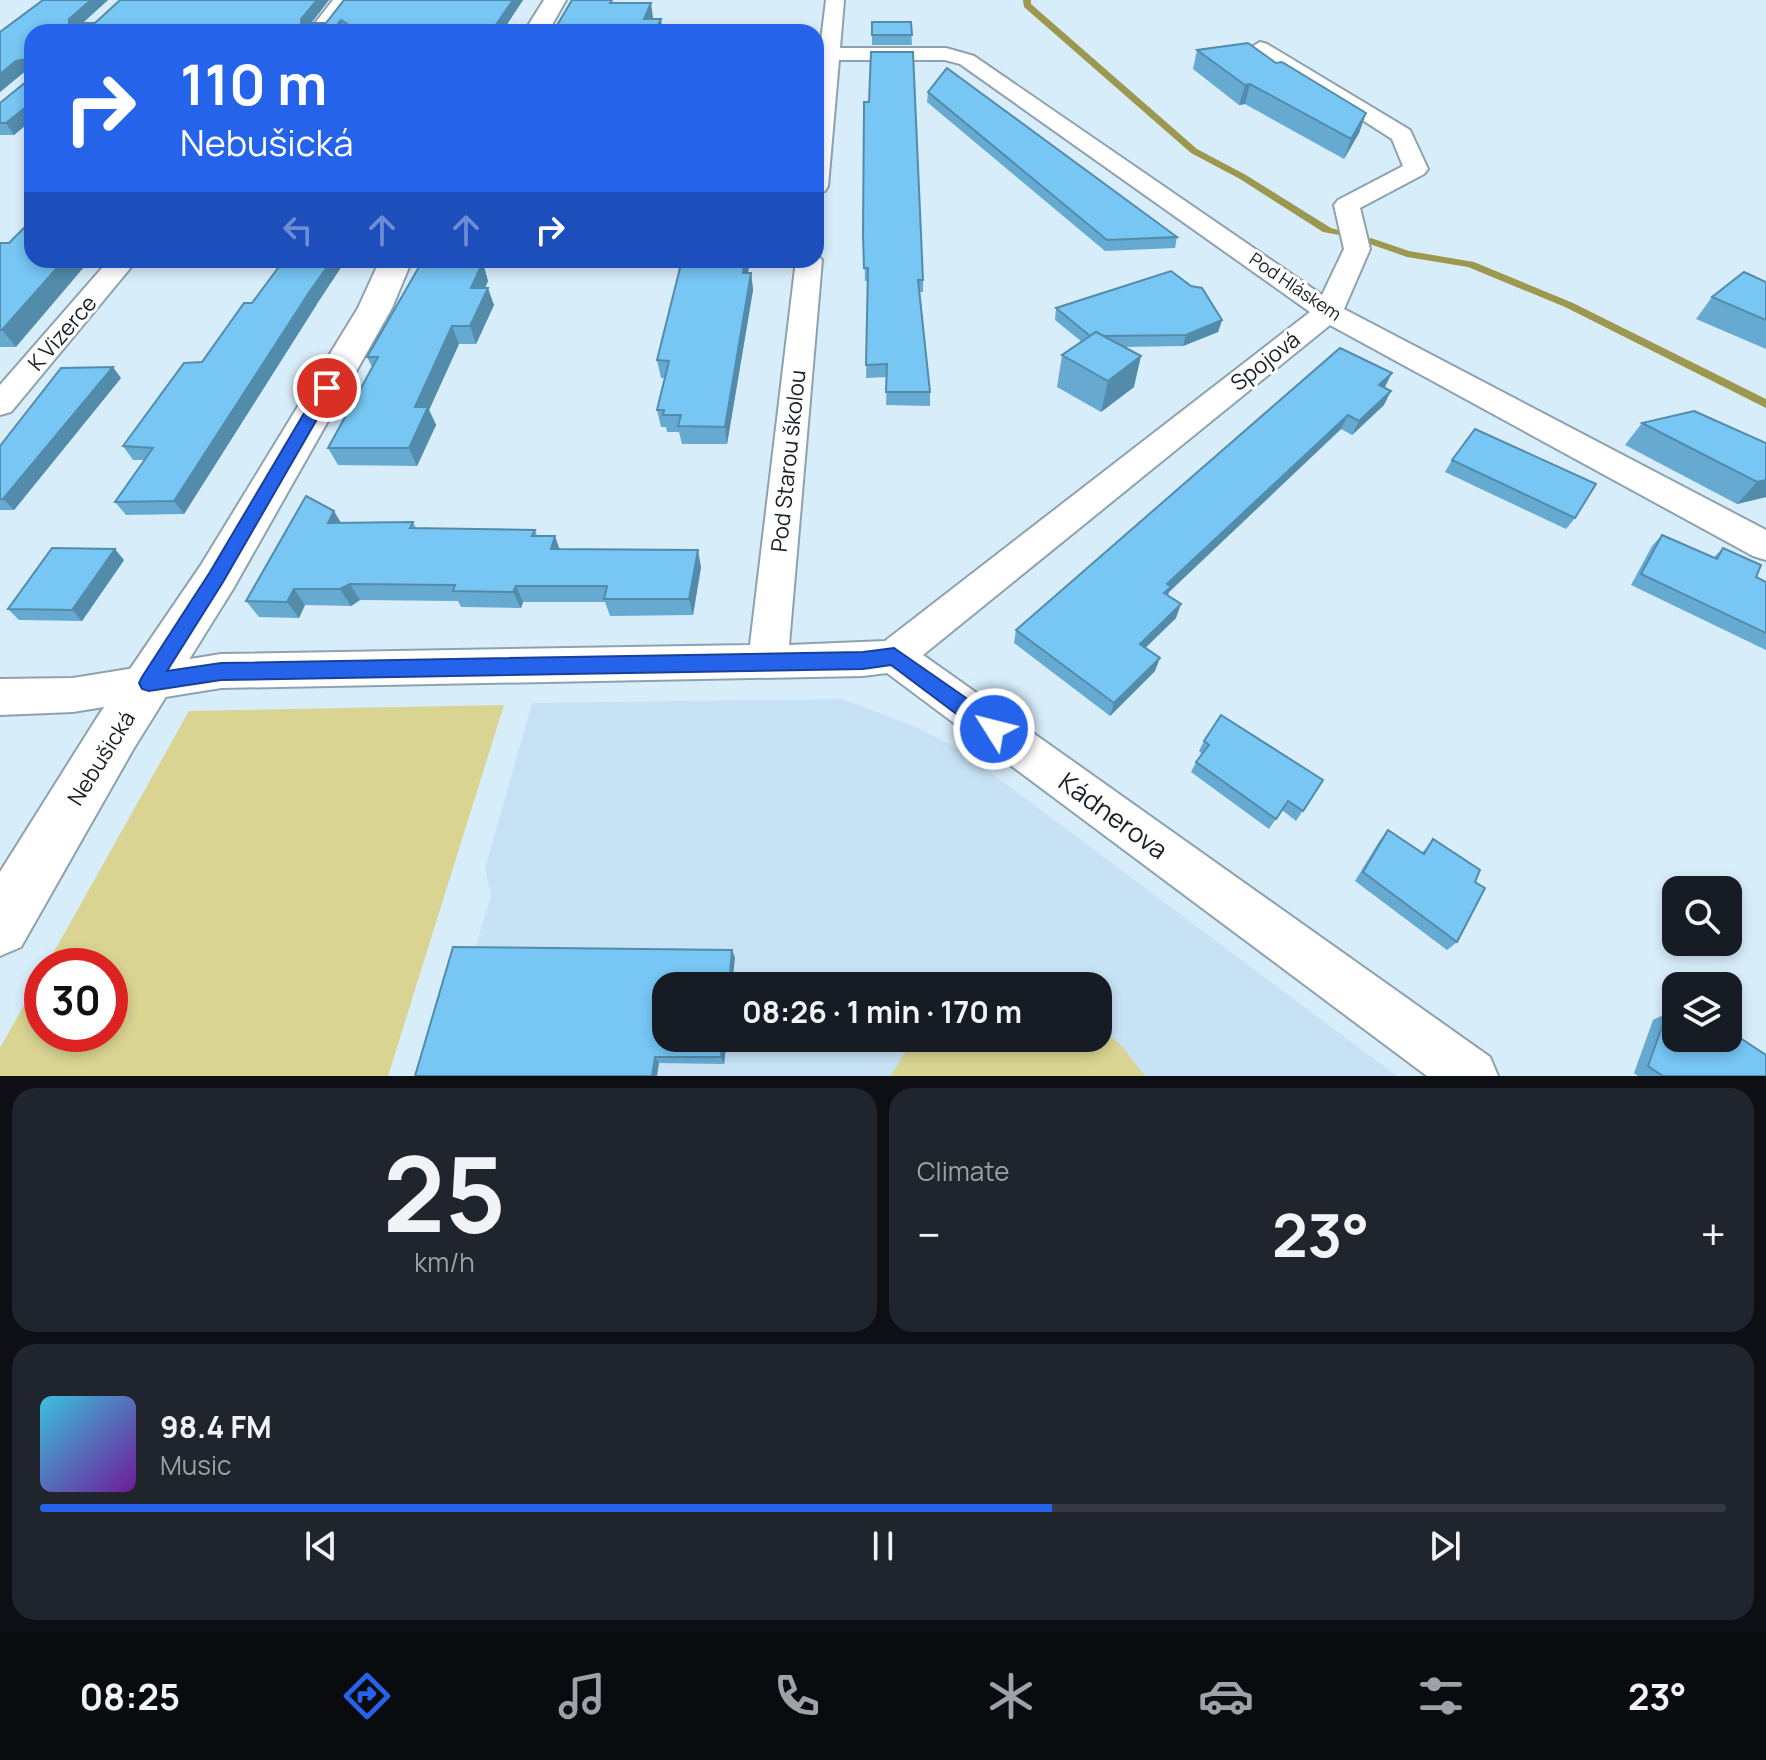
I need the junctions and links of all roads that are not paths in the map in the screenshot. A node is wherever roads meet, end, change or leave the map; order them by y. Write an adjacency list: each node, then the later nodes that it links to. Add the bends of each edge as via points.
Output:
1 (343, 0): 4 (street)
2 (555, 0): 5 (street)
3 (835, 0): 7 (street)
4 (324, 24)
5 (541, 24)
6 (1260, 48): 12 (street, Spojová, via 1402,135 1416,169 1347,205 1357,249)
7 (829, 54): 8 (street); 12 (street, Pod Hláskem, via 946,54 967,60)
8 (824, 105)
9 (117, 268): 13 (street, K Vizerce)
10 (392, 268): 17 (street, Nebušická, via 375,308)
11 (808, 268): 16 (street, Pod Starou školou)
12 (1328, 312): 14 (street, Pod Hláskem); 15 (street, Spojová)
13 (0, 405)
14 (1766, 546)
15 (894, 656): 16 (street); 20 (street, Kádnerova)
16 (768, 661): 17 (street, via 221,671)
17 (149, 683): 18 (street, via 73,695); 19 (street, Nebušická)
18 (0, 697)
19 (0, 926)
20 (1471, 1076)

